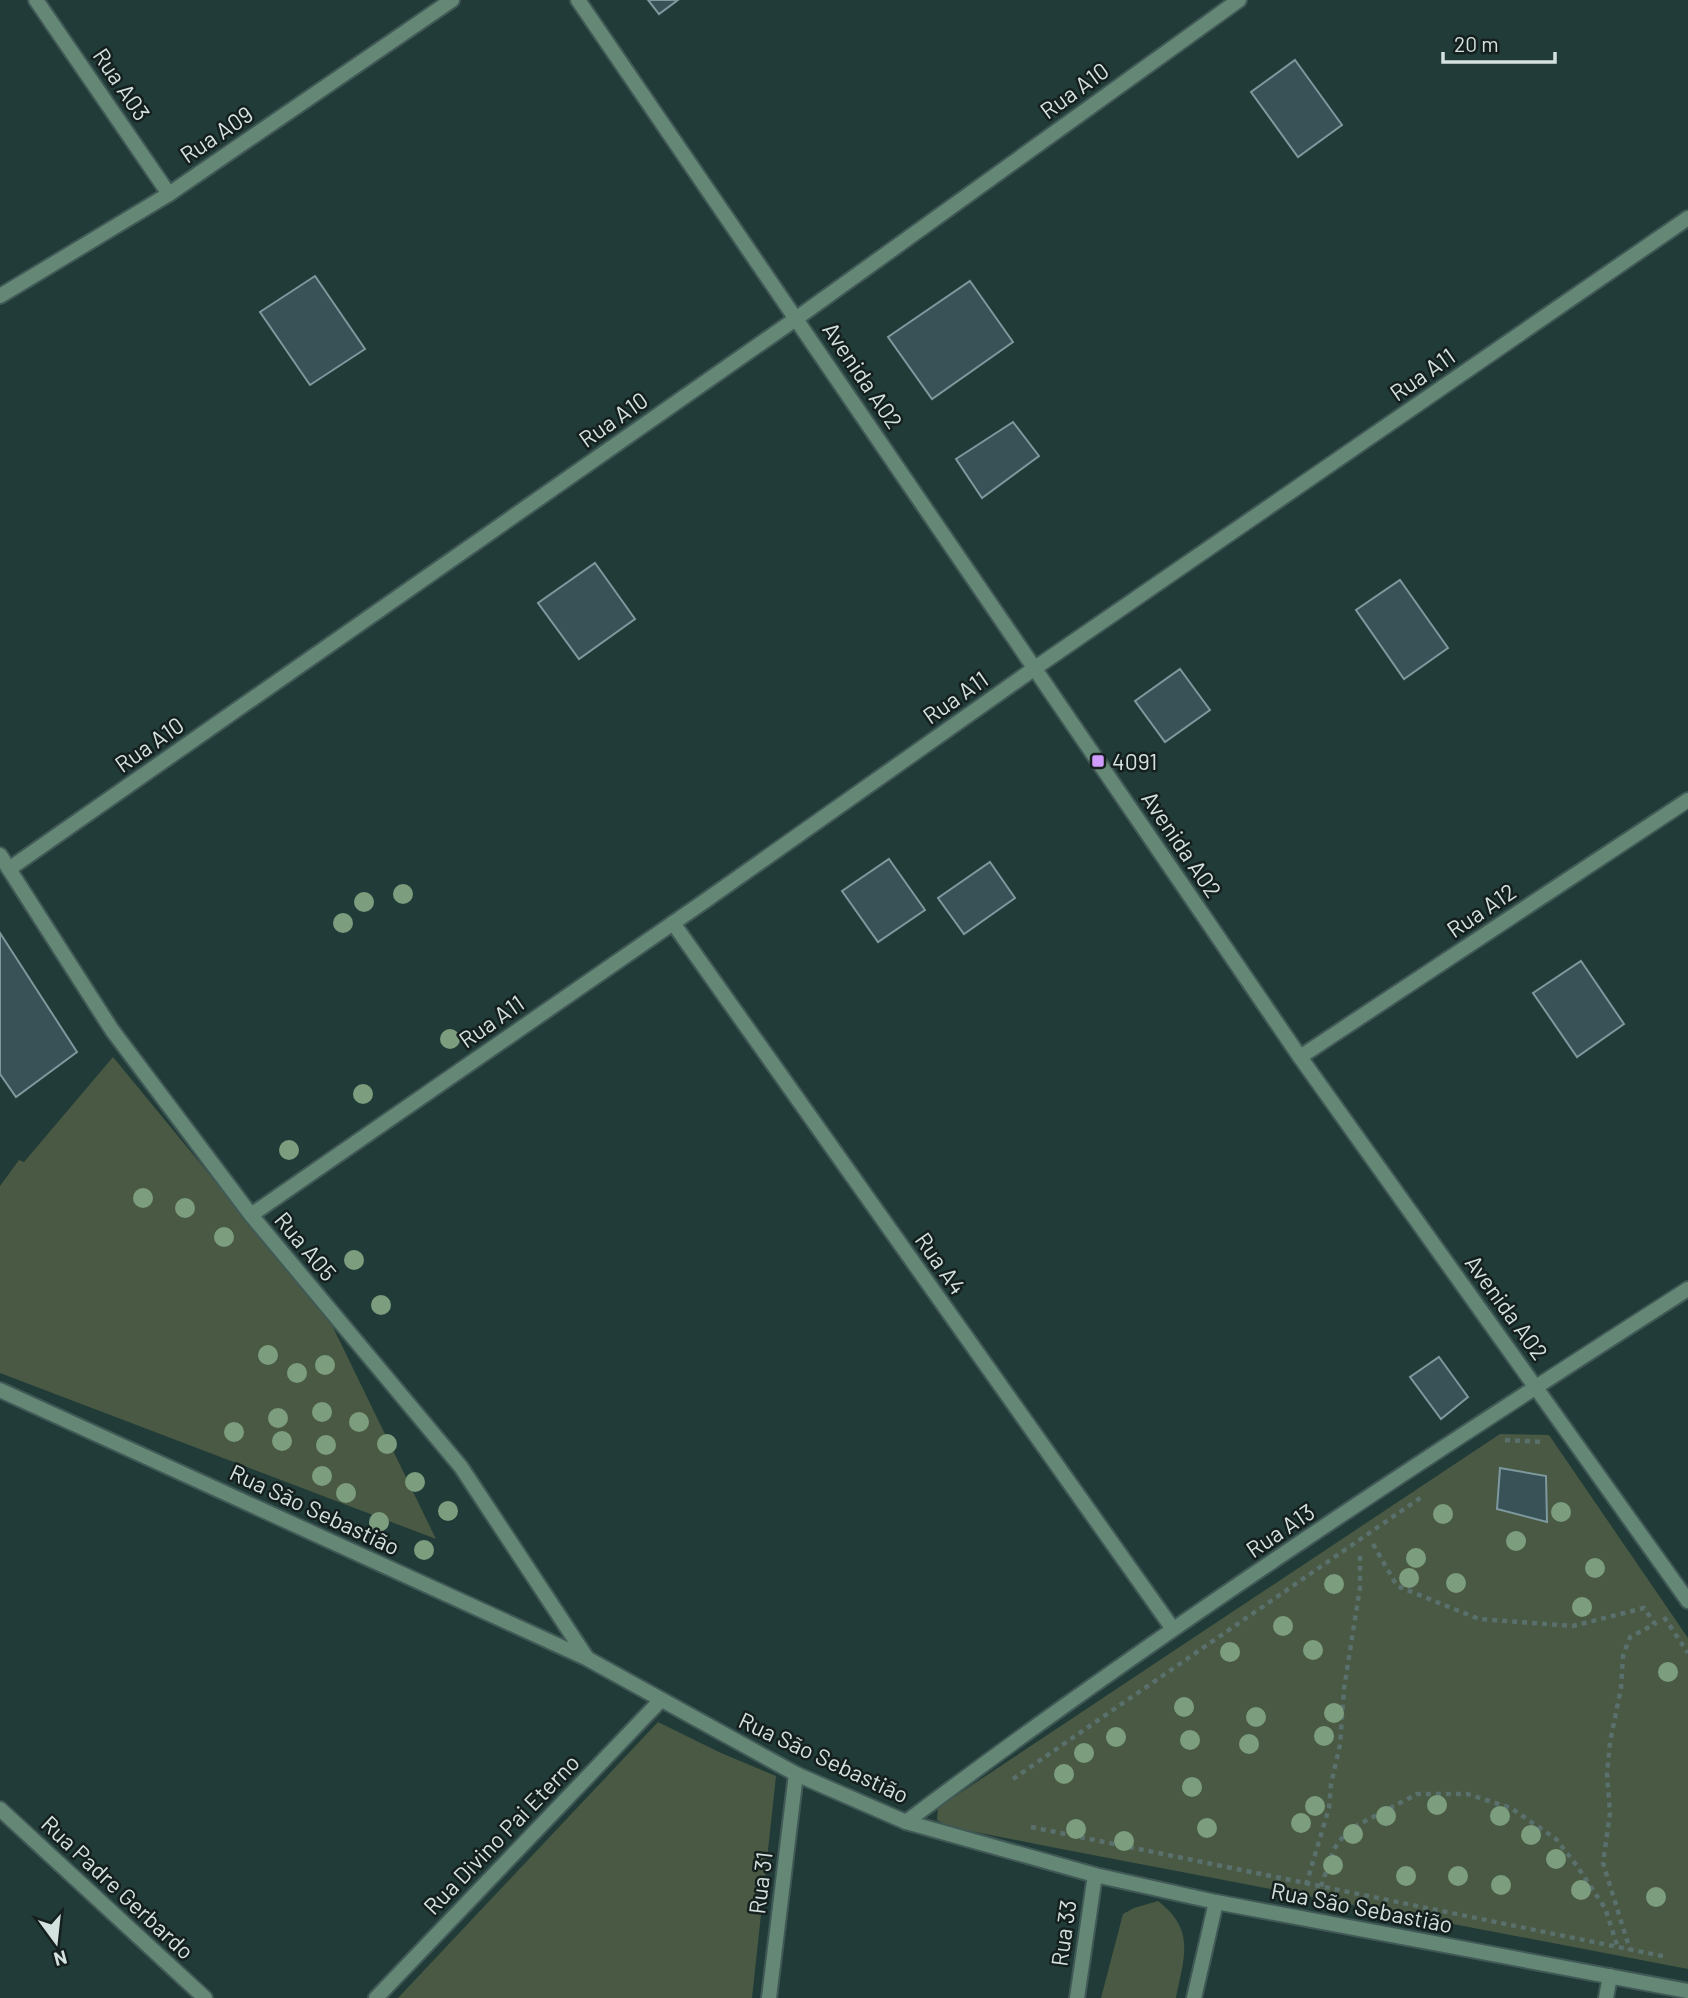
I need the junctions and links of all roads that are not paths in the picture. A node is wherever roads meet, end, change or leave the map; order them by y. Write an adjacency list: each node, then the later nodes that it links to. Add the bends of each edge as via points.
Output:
1 (36, 0): 5 (street, Rua A03)
2 (452, 0): 5 (street, Rua A09)
3 (578, 0): 8 (street, Avenida A02)
4 (1238, 0): 8 (street, Rua A10)
5 (169, 194): 7 (street, Rua A09)
6 (1688, 218): 9 (street, Rua A11)
7 (0, 296)
8 (797, 318): 9 (street, Avenida A02); 12 (street, Rua A10)
9 (1035, 668): 13 (street, Rua A11); 14 (street, Avenida A02)
10 (1688, 800): 14 (street, Rua A12)
11 (0, 855): 12 (street, Rua A05)
12 (9, 869): 15 (street, Rua A05, via 111,1030)
13 (673, 923): 15 (street, Rua A11); 20 (street, Rua A4)
14 (1300, 1057): 17 (street, Avenida A02)
15 (251, 1215): 21 (street, Rua A05, via 461,1467)
16 (1688, 1289): 17 (street, Rua A13)
17 (1536, 1386): 19 (street, Avenida A02); 20 (street, Rua A13)
18 (0, 1390): 21 (street, Rua São Sebastião)
19 (1688, 1601)
20 (1173, 1629): 25 (street, Rua A13)
21 (588, 1659): 22 (street, Rua São Sebastião)
22 (660, 1701): 23 (street, Rua São Sebastião); 31 (street, Rua Divino Pai Eterno)
23 (796, 1774): 25 (street, Rua São Sebastião); 32 (street, Rua 31)
24 (0, 1809): 30 (street, Rua Padre Gerbardo)
25 (906, 1822): 26 (street, Rua São Sebastião)
26 (1094, 1875): 27 (street, Rua São Sebastião); 33 (street, Rua 33)
27 (1216, 1902): 28 (street, Rua São Sebastião); 34 (street)
28 (1610, 1976): 29 (street, Rua São Sebastião); 35 (street)
29 (1688, 1991)
30 (205, 1998)
31 (376, 1998)
32 (769, 1998)
33 (1077, 1998)
34 (1194, 1998)
35 (1606, 1998)

